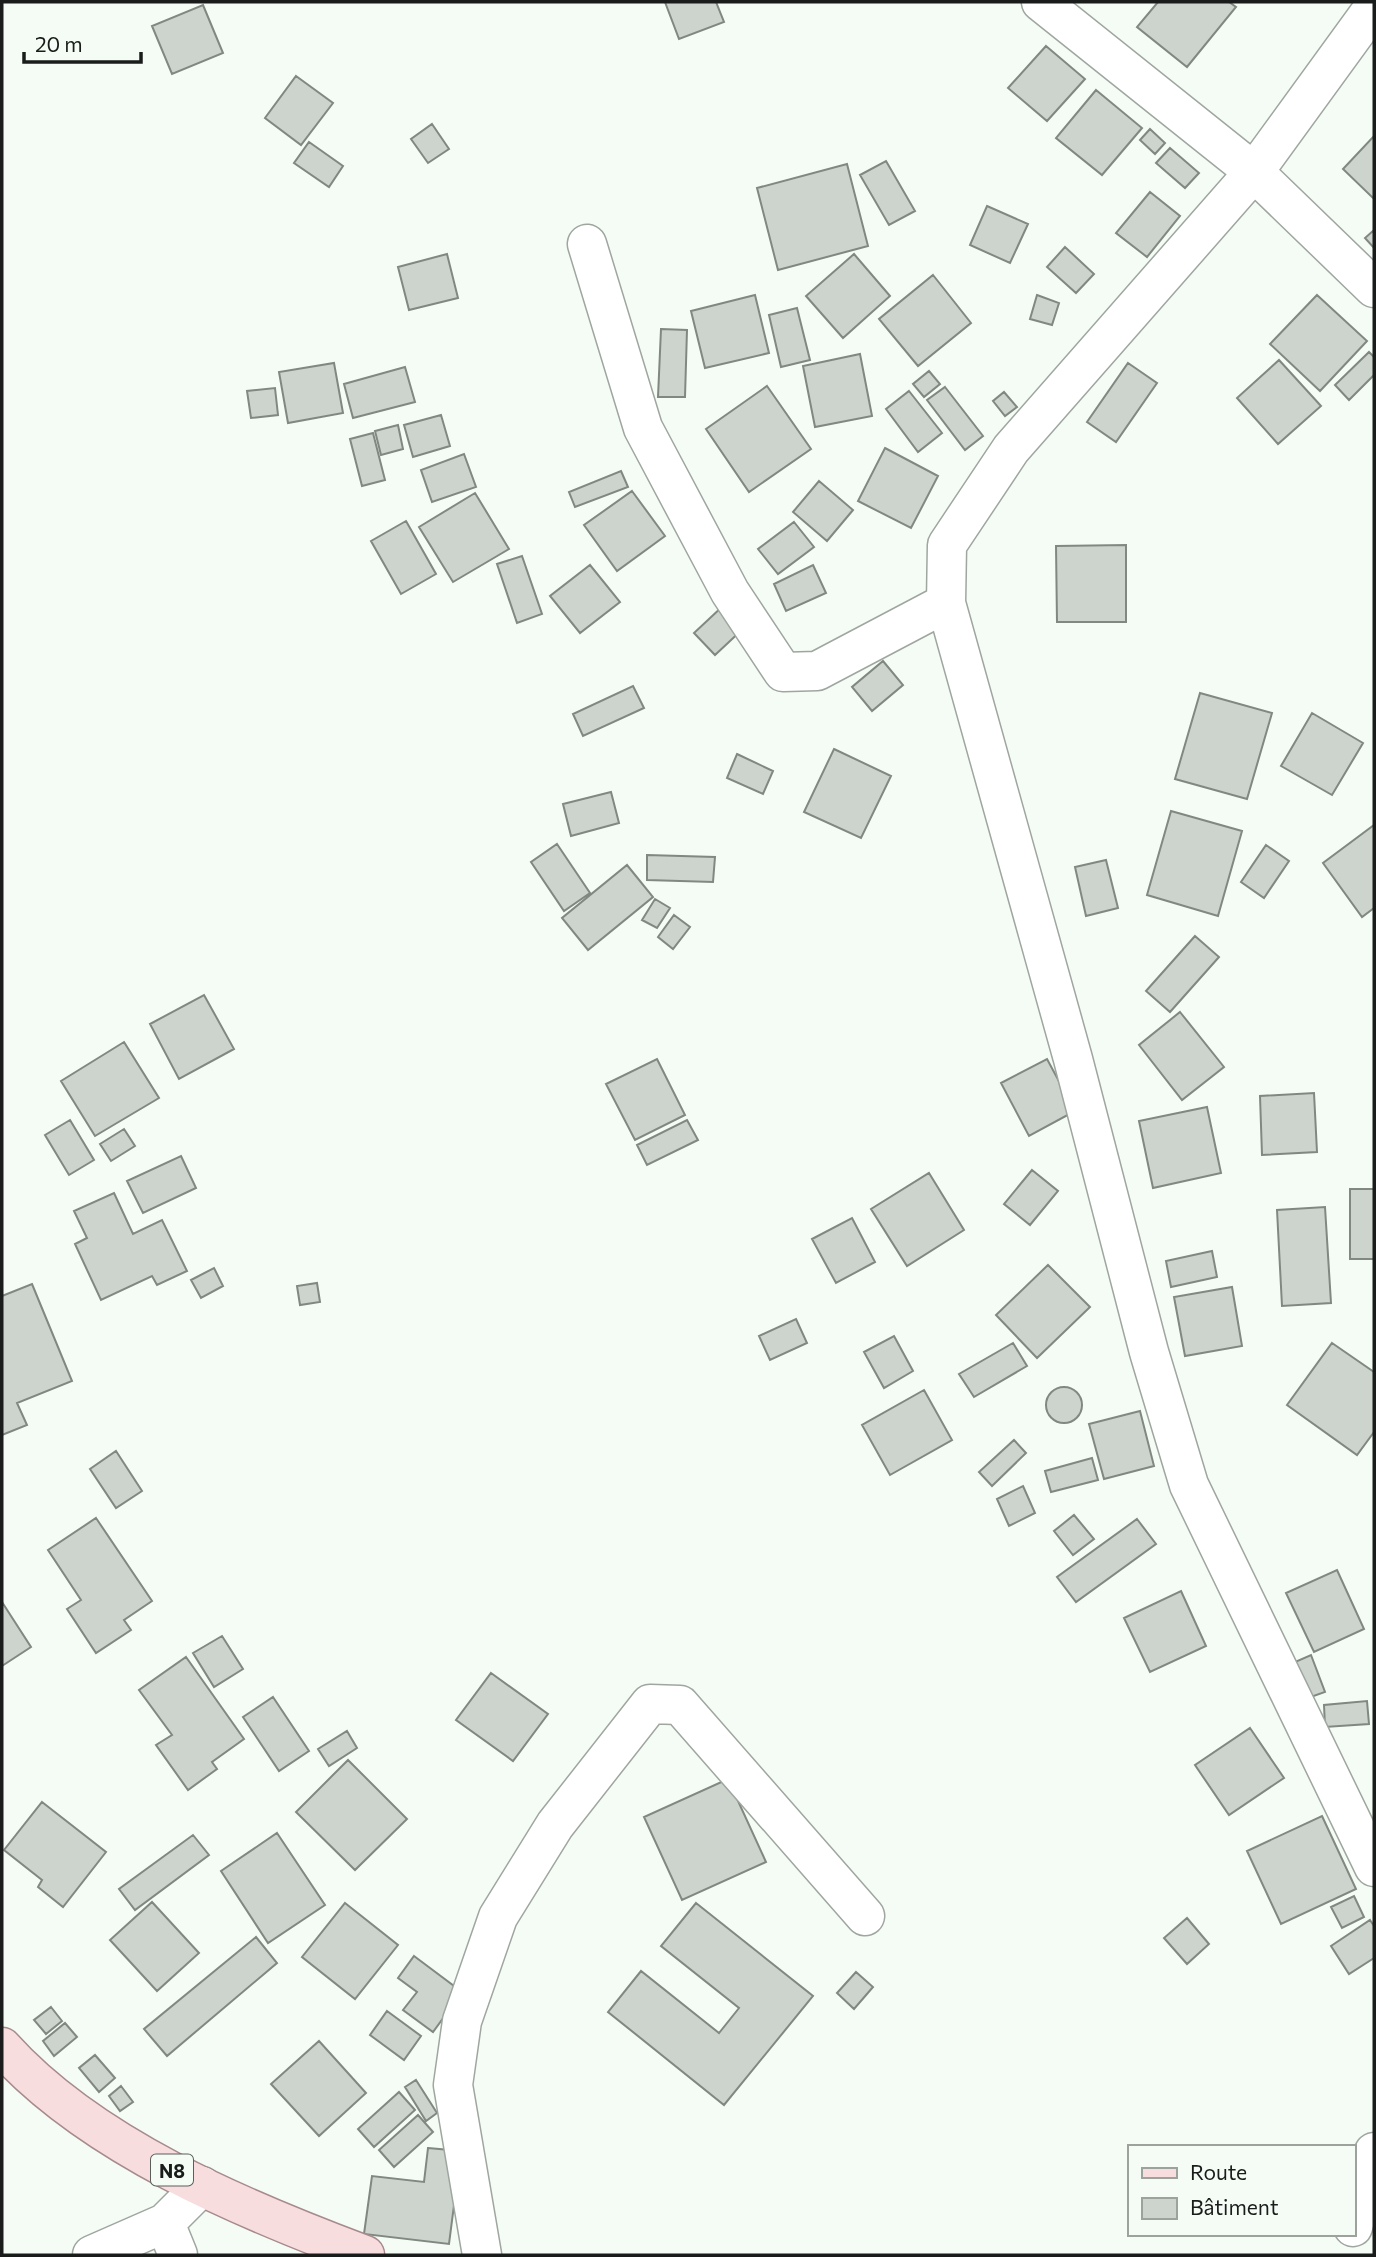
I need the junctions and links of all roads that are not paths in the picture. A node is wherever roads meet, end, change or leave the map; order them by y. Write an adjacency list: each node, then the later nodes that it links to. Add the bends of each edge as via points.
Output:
1 (1041, 2): 3 (street)
2 (1374, 7): 3 (street)
3 (1254, 172): 5 (street); 6 (street, via 1011,449 947,545)
4 (587, 244): 6 (street, via 643,428 730,593 783,672 817,671)
5 (1374, 288)
6 (946, 603): 7 (street, via 1189,1485)
7 (1374, 1867)
8 (864, 1916): 17 (street, via 680,1705 650,1704 555,1825 498,1917 462,2021 453,2085)
9 (2, 2046): 11 (main road, N8, via 26,2074 120,2142)
10 (1374, 2152): 12 (street)
11 (202, 2186): 14 (street); 16 (main road, N8)
12 (1355, 2220)
13 (1352, 2236): 18 (street)
14 (172, 2239): 15 (street)
15 (103, 2253)
16 (365, 2255)
17 (482, 2255)
18 (1348, 2255)

